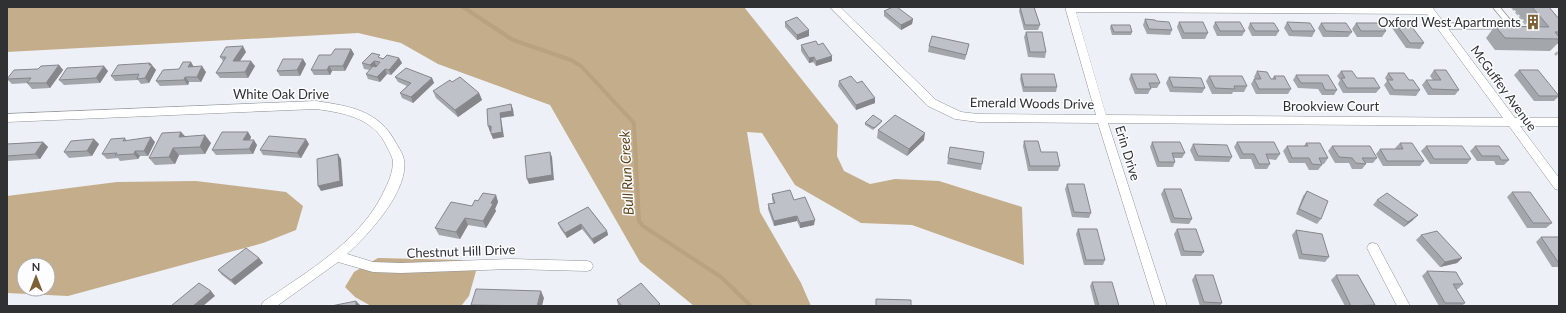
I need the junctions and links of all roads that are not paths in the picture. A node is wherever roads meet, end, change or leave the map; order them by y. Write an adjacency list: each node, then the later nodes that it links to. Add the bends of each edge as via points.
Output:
1 (835, 7): 11 (street, Emerald Woods Drive, via 932,103 958,116)
2 (1496, 7): 9 (lane, via 1512,26)
3 (1070, 8): 4 (street); 11 (street, Erin Drive)
4 (1151, 8): 5 (street)
5 (1242, 8): 6 (street)
6 (1257, 8): 7 (street)
7 (1303, 9): 8 (street)
8 (1429, 9): 9 (street, McGuffey Avenue)
9 (1441, 26): 12 (street, McGuffey Avenue)
10 (7, 118): 16 (street, White Oak Drive, via 271,106 316,105 349,109 372,120 389,138 398,160 397,173 378,213 360,235)
11 (1102, 119): 12 (street, Brookview Court); 19 (street, Erin Drive)
12 (1512, 121): 13 (street, Brookview Court); 14 (street, McGuffey Avenue)
13 (1559, 122)
14 (1559, 186)
15 (1373, 248): 20 (street)
16 (336, 256): 17 (street, Chestnut Hill Drive, via 373,267 511,264); 18 (street, White Oak Drive)
17 (587, 266)
18 (267, 306)
19 (1161, 306)
20 (1404, 306)

